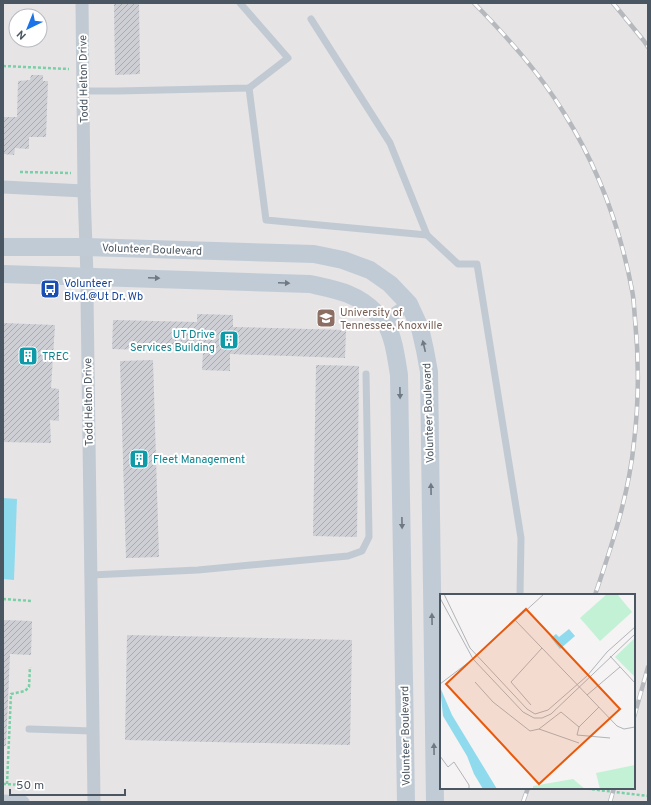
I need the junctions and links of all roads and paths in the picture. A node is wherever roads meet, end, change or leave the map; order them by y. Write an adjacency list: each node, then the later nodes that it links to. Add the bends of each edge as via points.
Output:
1 (82, 3): 7 (street, Todd Helton Drive)
2 (240, 3): 6 (lane, via 288,58)
3 (311, 19): 12 (lane, via 390,143)
4 (3, 66): 5 (path)
5 (72, 69)
6 (250, 88): 7 (lane); 12 (lane, via 266,220)
7 (83, 91): 11 (street, Todd Helton Drive)
8 (16, 172): 9 (path)
9 (73, 173)
10 (3, 187): 11 (street)
11 (84, 190): 13 (street, Todd Helton Drive)
12 (427, 236): 21 (lane, via 458,264 477,264 521,538)
13 (86, 246): 14 (street, Volunteer Boulevard); 16 (street, Todd Helton Drive); 17 (street, Volunteer Boulevard, via 314,254 343,260 370,270 390,284)
14 (3, 247)
15 (3, 274): 16 (street, Volunteer Boulevard)
16 (87, 276): 18 (street, Volunteer Boulevard, one-way to 18, via 310,284 356,297); 20 (street, Todd Helton Drive)
17 (409, 304): 18 (street); 36 (street, Volunteer Boulevard, one-way to 17, via 429,372 420,328)
18 (384, 321): 35 (street, Volunteer Boulevard, one-way to 35, via 391,338 399,375)
19 (366, 374): 20 (lane, via 369,537 362,551 348,556 198,570)
20 (91, 575): 26 (street, Todd Helton Drive)
21 (520, 594)
22 (3, 599): 23 (path)
23 (32, 601)
24 (30, 667): 28 (path, via 28,687 24,691 11,694)
25 (29, 729): 26 (lane)
26 (93, 731): 34 (street, Todd Helton Drive)
27 (3, 784): 28 (path)
28 (7, 784): 29 (path)
29 (28, 784)
30 (590, 789): 31 (path)
31 (648, 796)
32 (3, 801): 33 (street)
33 (23, 802)
34 (94, 802)
35 (406, 802)
36 (435, 802)

